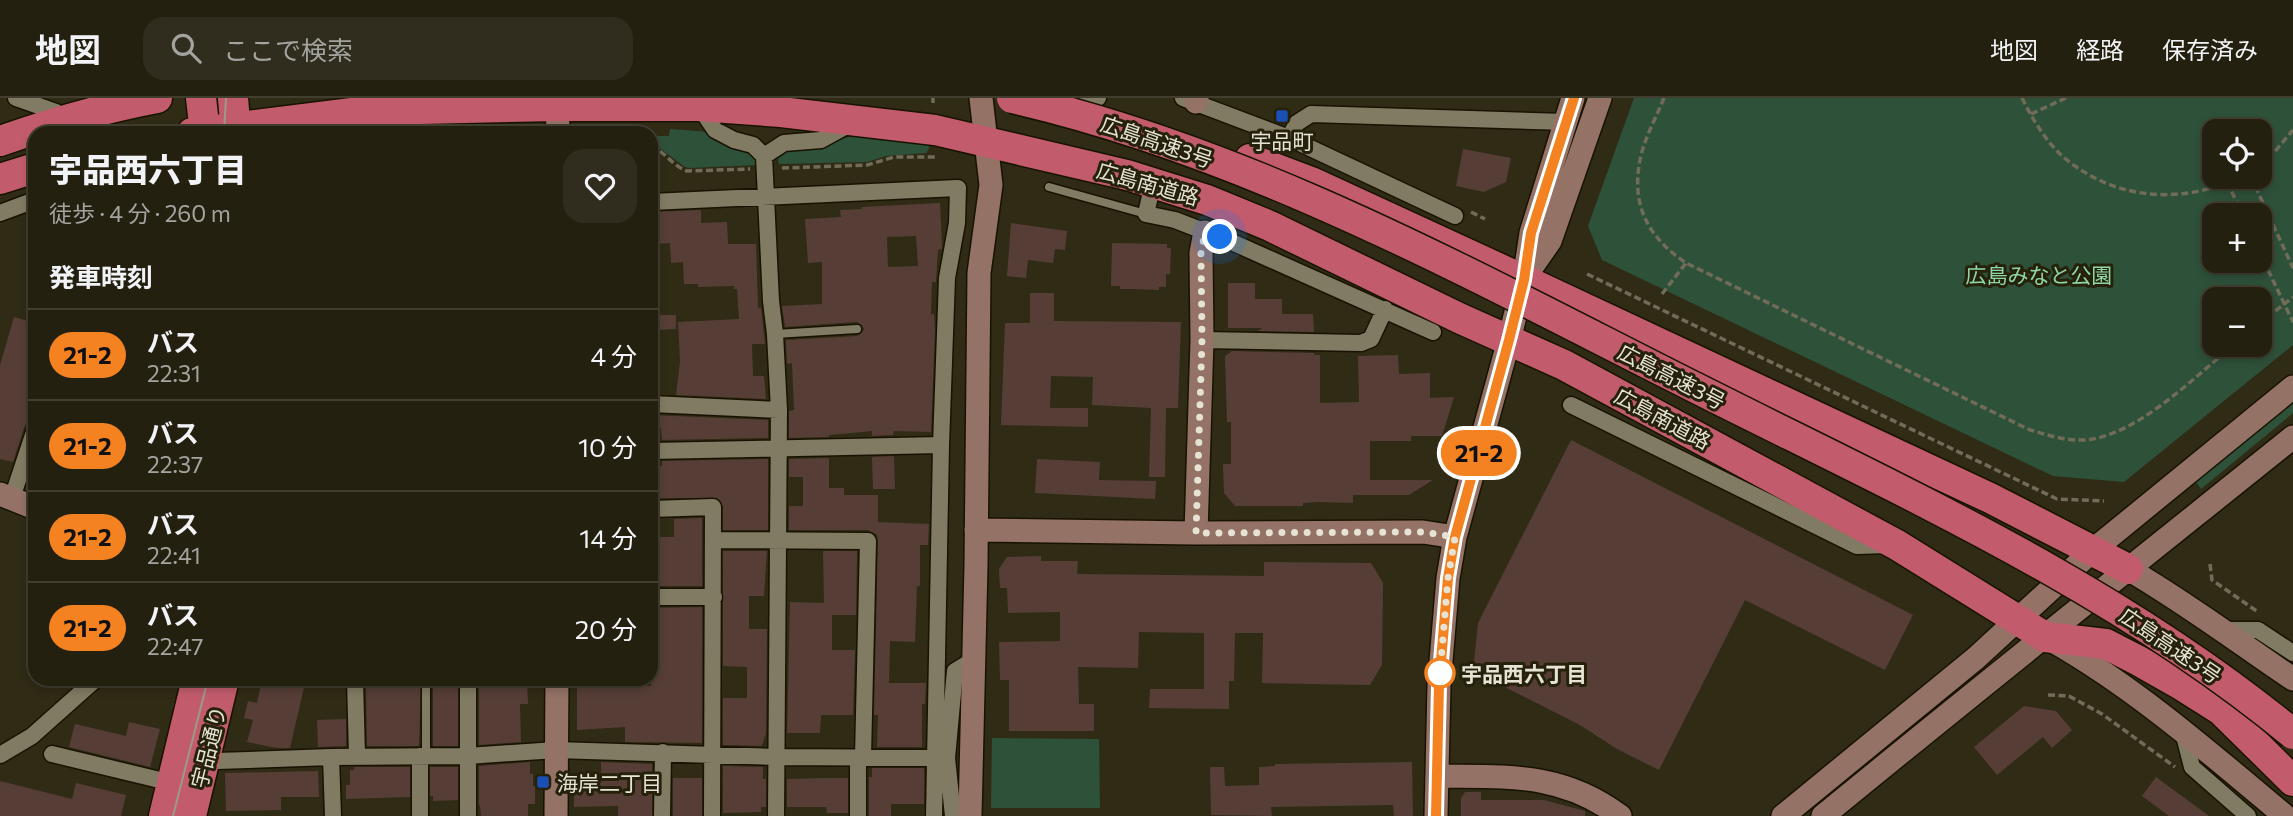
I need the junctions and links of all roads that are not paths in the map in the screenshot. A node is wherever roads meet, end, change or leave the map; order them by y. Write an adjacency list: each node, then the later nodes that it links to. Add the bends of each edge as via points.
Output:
1 (16, 98): 13 (street)
2 (110, 98): 13 (highway)
3 (157, 98): 17 (highway)
4 (201, 98): 18 (highway)
5 (233, 98): 19 (highway)
6 (981, 98): 25 (street)
7 (1012, 98): 86 (highway, 広島高速3号, bridge, via 1167,141 1381,230 2076,584 2191,656)
8 (1573, 98): 16 (street)
9 (1600, 98): 40 (street, via 1550,241)
10 (1192, 99): 23 (street)
11 (1078, 101): 35 (highway, via 1227,150)
12 (699, 106): 14 (highway, 広島南道路); 15 (highway, 広島南道路); 26 (street, via 715,130 753,145)
13 (56, 112): 21 (highway)
14 (558, 112): 20 (highway, 広島南道路, via 375,110)
15 (857, 120): 25 (highway, 広島南道路); 26 (street, via 821,140 784,143)
16 (1566, 122): 23 (street, via 1311,114 1297,123); 40 (street, via 1531,233)
17 (43, 126)
18 (200, 126)
19 (235, 126)
20 (263, 126)
21 (0, 131)
22 (28, 131): 24 (highway)
23 (1289, 138): 27 (street)
24 (0, 141)
25 (987, 142): 30 (highway, 広島南道路); 62 (street, via 991,185 979,273)
26 (764, 163): 32 (street)
27 (1349, 166): 35 (street); 38 (street)
28 (28, 171): 29 (highway)
29 (0, 179)
30 (1153, 183): 37 (street); 42 (highway, 広島南道路, via 1269,226)
31 (1049, 187): 37 (lane)
32 (765, 197): 34 (street); 45 (street); 55 (street, via 958,188 947,278)
33 (28, 202): 36 (street)
34 (658, 202)
35 (1367, 208): 40 (highway)
36 (0, 213)
37 (1146, 214): 39 (street)
38 (1455, 216)
39 (1205, 232): 41 (street); 46 (street)
40 (1524, 280): 47 (street); 68 (highway, via 1990,498)
41 (1354, 295): 42 (street); 42 (street)
42 (1388, 297): 44 (street); 46 (street, via 1371,339 1361,343); 47 (highway, 広島南道路)
43 (857, 329): 45 (lane)
44 (1433, 332)
45 (775, 334): 51 (street)
46 (1202, 340): 63 (street)
47 (1509, 340): 52 (highway, 広島南道路); 64 (street)
48 (2293, 387): 68 (street)
49 (658, 404): 51 (street)
50 (1571, 405): 58 (street)
51 (779, 410): 56 (street)
52 (1662, 418): 58 (street); 67 (highway, 広島南道路)
53 (2293, 437): 69 (street)
54 (28, 445): 59 (street)
55 (941, 445): 56 (street); 99 (street)
56 (778, 448): 57 (street); 66 (street)
57 (658, 451)
58 (1666, 452): 67 (street, via 1857,546)
59 (6, 496): 60 (street)
60 (28, 505)
61 (658, 509): 65 (street, via 713,507)
62 (976, 530): 63 (street); 76 (street)
63 (1196, 533): 64 (street, via 1423,532)
64 (1455, 537): 100 (street, via 1439,685)
65 (713, 540): 66 (street); 71 (street)
66 (777, 541): 97 (street); 98 (street, via 869,541)
67 (1897, 545): 72 (highway, 広島南道路)
68 (2092, 551): 69 (highway); 72 (street)
69 (2129, 569): 73 (street); 74 (street)
70 (658, 597): 71 (street)
71 (714, 597): 90 (street)
72 (2020, 620): 74 (highway, 広島南道路); 118 (street)
73 (2220, 630): 75 (street, via 2258,630); 77 (street)
74 (2045, 637): 85 (street, via 2086,660); 101 (highway, via 2105,644 2183,685 2221,710); 119 (street)
75 (2293, 653)
76 (973, 660): 99 (street, via 954,671); 115 (street)
77 (2293, 679)
78 (88, 686): 91 (street, via 32,736)
79 (195, 686): 102 (highway, 宇品通り)
80 (222, 686): 95 (highway, 宇品通り)
81 (355, 686): 92 (street)
82 (426, 686): 93 (lane)
83 (468, 686): 94 (street)
84 (557, 686): 87 (street)
85 (2183, 732): 120 (street, via 2192,767); 121 (street)
86 (2293, 734)
87 (556, 750): 88 (street); 94 (street); 108 (street)
88 (663, 752): 90 (street); 109 (street)
89 (52, 754): 102 (street)
90 (713, 754): 97 (street); 110 (street)
91 (0, 755)
92 (357, 756): 93 (street); 96 (street)
93 (423, 756): 94 (street); 106 (street)
94 (467, 756): 107 (street)
95 (205, 757): 96 (street, via 217,761); 104 (highway, 宇品通り)
96 (331, 757): 105 (street)
97 (776, 757): 98 (street); 111 (street)
98 (860, 757): 99 (street); 112 (street)
99 (941, 758): 113 (street); 114 (street)
100 (1437, 776): 116 (street); 117 (street, via 1530,778 1581,792)
101 (2293, 781)
102 (172, 783): 103 (highway, 宇品通り)
103 (164, 816)
104 (191, 816)
105 (333, 816)
106 (420, 816)
107 (468, 816)
108 (556, 816)
109 (662, 816)
110 (712, 816)
111 (775, 816)
112 (858, 816)
113 (934, 816)
114 (953, 816)
115 (970, 816)
116 (1436, 816)
117 (1620, 816)
118 (1783, 816)
119 (1823, 816)
120 (2248, 816)
121 (2285, 816)

